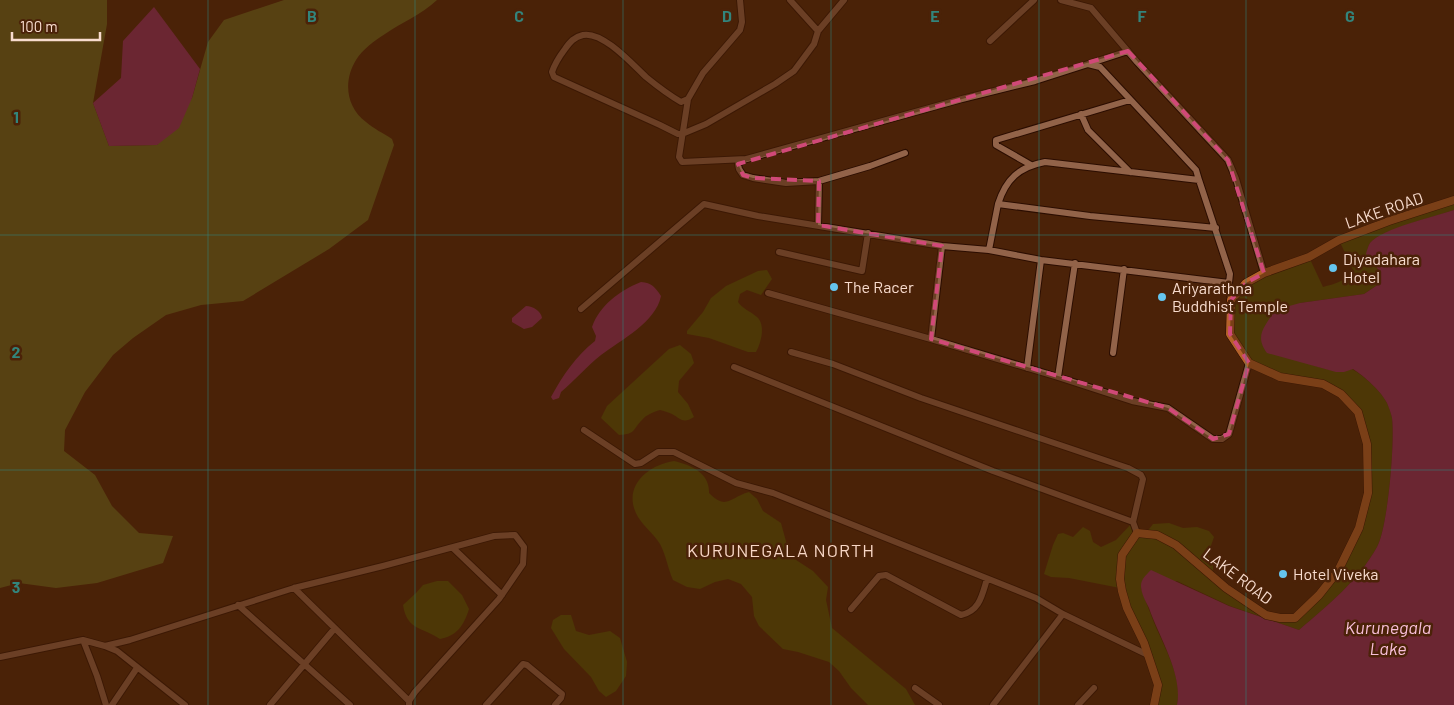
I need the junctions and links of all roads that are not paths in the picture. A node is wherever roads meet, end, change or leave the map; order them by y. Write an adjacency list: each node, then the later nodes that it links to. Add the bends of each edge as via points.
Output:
1 (740, 0): 12 (street, via 740,30 703,74)
2 (790, 0): 8 (street)
3 (844, 0): 8 (street)
4 (1034, 0): 9 (street)
5 (1061, 0): 7 (street)
6 (1090, 0): 7 (street)
7 (1092, 8): 10 (street)
8 (818, 31): 15 (street, via 801,64 785,78)
9 (990, 42)
10 (1128, 51): 11 (street); 33 (street, via 1228,160)
11 (1082, 66): 13 (street, via 1100,67); 17 (street)
12 (688, 99): 15 (street); 15 (street, via 681,102 672,97 615,49 594,36 573,39 556,61 552,72 554,77)
13 (1130, 100): 14 (street); 20 (street, via 1196,170)
14 (1081, 114): 18 (street, via 996,140 996,145); 19 (street, via 1088,130)
15 (683, 134): 17 (street, via 679,157 682,162)
16 (905, 153): 21 (street)
17 (749, 159): 21 (street, via 738,164 743,175 752,178 786,183)
18 (1031, 165): 19 (street, via 1045,162); 23 (street, via 1012,178)
19 (1130, 172): 20 (street)
20 (1199, 180): 25 (street)
21 (819, 181): 24 (street)
22 (1454, 200): 33 (main road, LAKE ROAD, via 1339,240 1309,257)
23 (998, 204): 25 (street); 28 (street)
24 (818, 225): 26 (street); 37 (street, via 701,205)
25 (1216, 228): 34 (street, via 1230,274)
26 (868, 233): 27 (street); 29 (street, via 862,271)
27 (942, 246): 28 (street); 38 (street)
28 (989, 250): 30 (street)
29 (779, 252)
30 (1041, 260): 31 (street); 43 (street)
31 (1075, 263): 32 (street); 44 (street)
32 (1124, 269): 34 (street); 40 (street)
33 (1264, 273): 36 (main road, LAKE ROAD, via 1246,283)
34 (1229, 283): 36 (street)
35 (768, 294): 38 (street)
36 (1231, 300): 41 (main road, via 1230,334)
37 (581, 309)
38 (931, 339): 43 (street)
39 (791, 352): 46 (street, via 1128,468 1143,479)
40 (1113, 352)
41 (1248, 363): 44 (street, via 1229,434 1222,439 1213,439 1168,408 1132,401); 47 (main road, LAKE ROAD, via 1280,377 1323,384 1341,394 1358,412 1367,444 1368,493 1359,528 1338,571 1295,618 1280,618 1266,615 1226,588 1176,545 1157,535)
42 (734, 367): 46 (street, via 993,471)
43 (1027, 368): 44 (street)
44 (1058, 377)
45 (584, 430): 49 (street, via 635,464 658,452 674,452 736,483 773,493)
46 (1133, 522): 47 (street)
47 (1137, 533): 58 (main road, via 1122,555 1120,579 1127,608)
48 (453, 548): 50 (street); 51 (street); 51 (street, via 494,536 515,535 524,547 523,564)
49 (987, 579): 53 (street, via 979,604 961,615 886,575 879,576); 54 (street, via 1036,598)
50 (294, 588): 52 (street); 55 (street)
51 (502, 596): 64 (street)
52 (238, 605): 57 (street); 60 (street)
53 (851, 609)
54 (1062, 614): 58 (street); 73 (street)
55 (335, 628): 60 (street); 64 (street)
56 (83, 640): 57 (street); 59 (street); 65 (street)
57 (105, 646): 61 (street, via 117,651)
58 (1148, 655): 75 (main road, via 1158,685)
59 (0, 657)
60 (304, 664): 68 (street); 69 (street)
61 (137, 668): 66 (street); 67 (street)
62 (915, 688): 72 (street)
63 (1094, 688): 74 (street)
64 (409, 703)
65 (106, 705)
66 (112, 705)
67 (185, 705)
68 (270, 705)
69 (350, 705)
70 (486, 705): 71 (street, via 523,664 562,694)
71 (555, 705)
72 (939, 705)
73 (993, 705)
74 (1078, 705)
75 (1154, 705)

